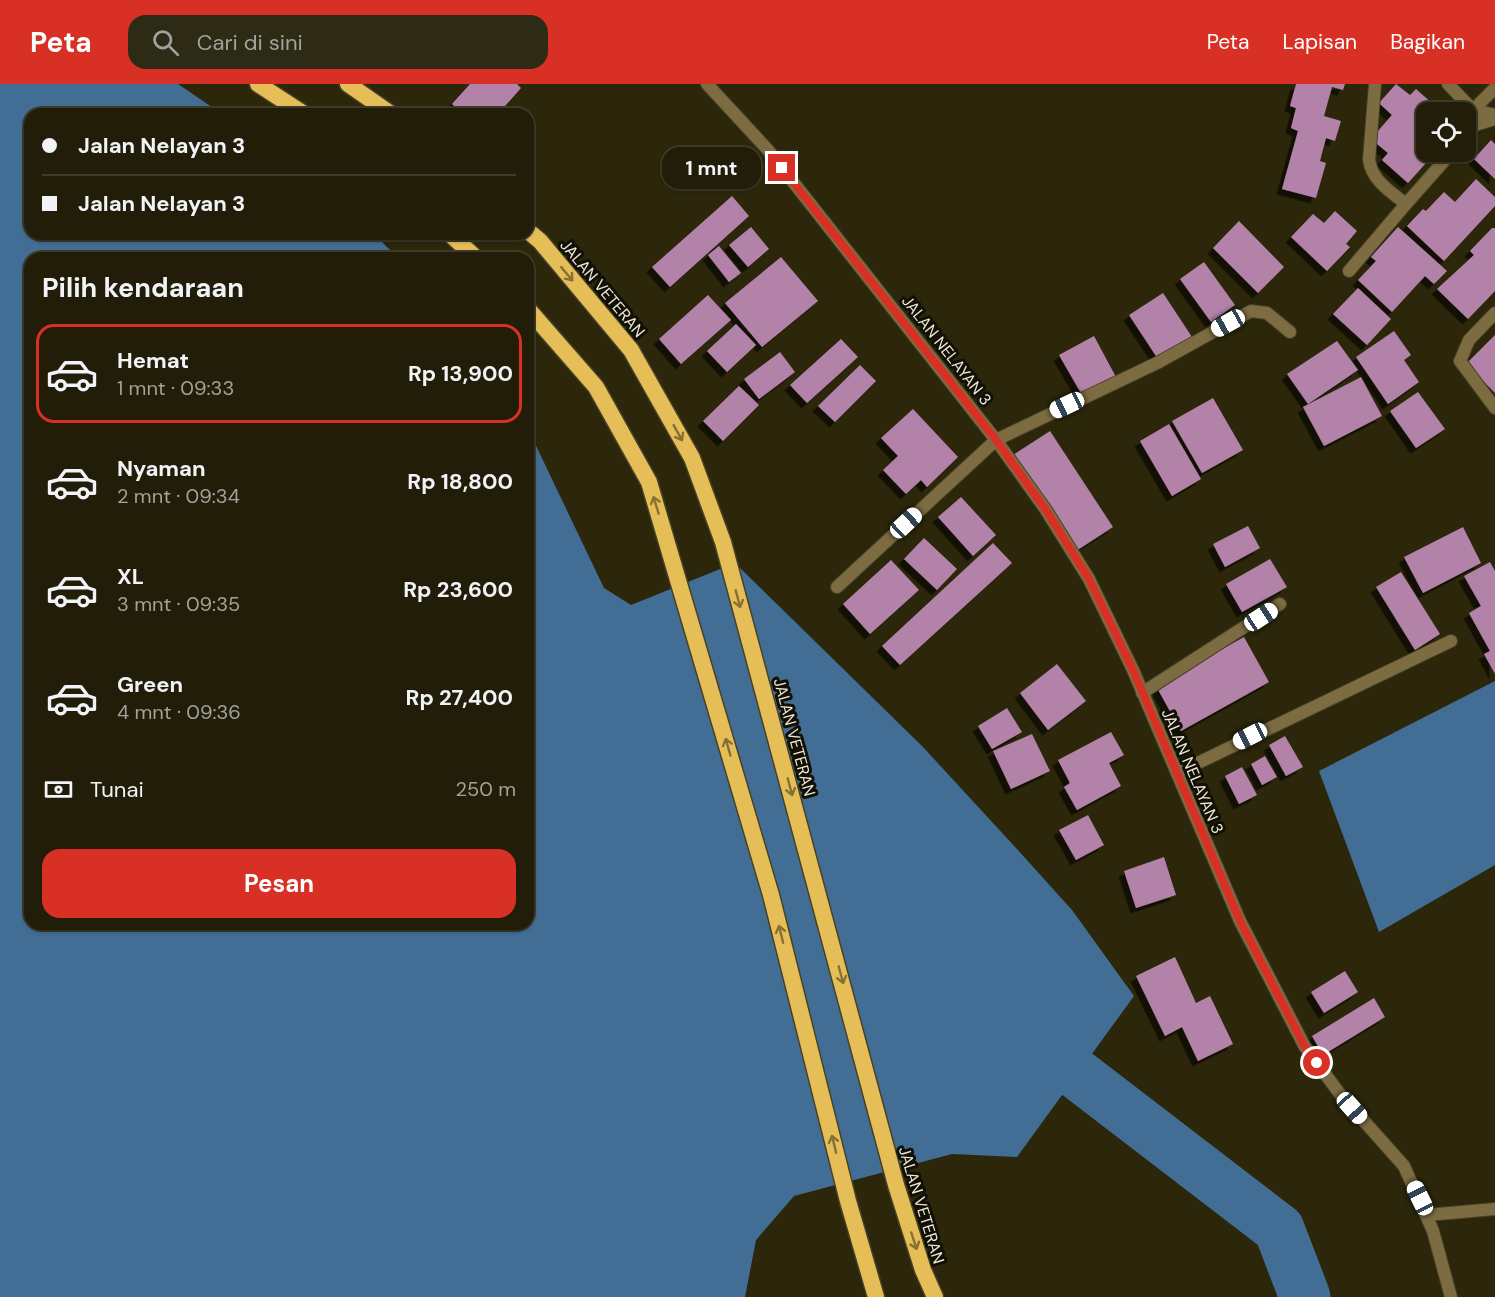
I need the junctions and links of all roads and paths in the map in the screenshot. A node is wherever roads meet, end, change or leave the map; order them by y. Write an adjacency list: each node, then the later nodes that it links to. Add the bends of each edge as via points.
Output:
1 (258, 84): 9 (highway)
2 (348, 84): 10 (highway)
3 (707, 84): 24 (street, JALAN NELAYAN 3, via 768,150)
4 (1375, 84): 15 (street, via 1368,150 1370,170)
5 (1448, 84): 7 (street)
6 (1495, 88): 8 (street)
7 (1465, 102)
8 (1476, 107)
9 (295, 108)
10 (382, 108)
11 (1476, 111): 12 (street)
12 (1495, 117): 13 (street)
13 (1476, 124)
14 (1443, 162): 15 (street)
15 (1406, 204): 19 (street)
16 (534, 236): 33 (highway, JALAN VETERAN, one-way to 33, via 631,350 692,458 723,542 896,1185)
17 (456, 240): 18 (highway)
18 (470, 252)
19 (1349, 271)
20 (1495, 313): 23 (street, via 1468,340 1460,361)
21 (534, 316): 32 (highway, one-way to 21, via 771,895 649,482 596,387)
22 (1290, 332): 24 (street, via 1267,313 1251,311 1159,362)
23 (1495, 408)
24 (996, 440): 25 (street); 28 (street, JALAN NELAYAN 3, via 1089,579)
25 (837, 587)
26 (1280, 604): 28 (street)
27 (1451, 641): 29 (street)
28 (1142, 693): 29 (street, JALAN NELAYAN 3)
29 (1177, 773): 31 (street, JALAN NELAYAN 3, via 1240,921 1305,1047 1340,1094 1404,1166)
30 (1495, 1209): 31 (street)
31 (1427, 1215): 34 (street, JALAN NELAYAN 3)
32 (876, 1297)
33 (935, 1297)
34 (1451, 1297)

